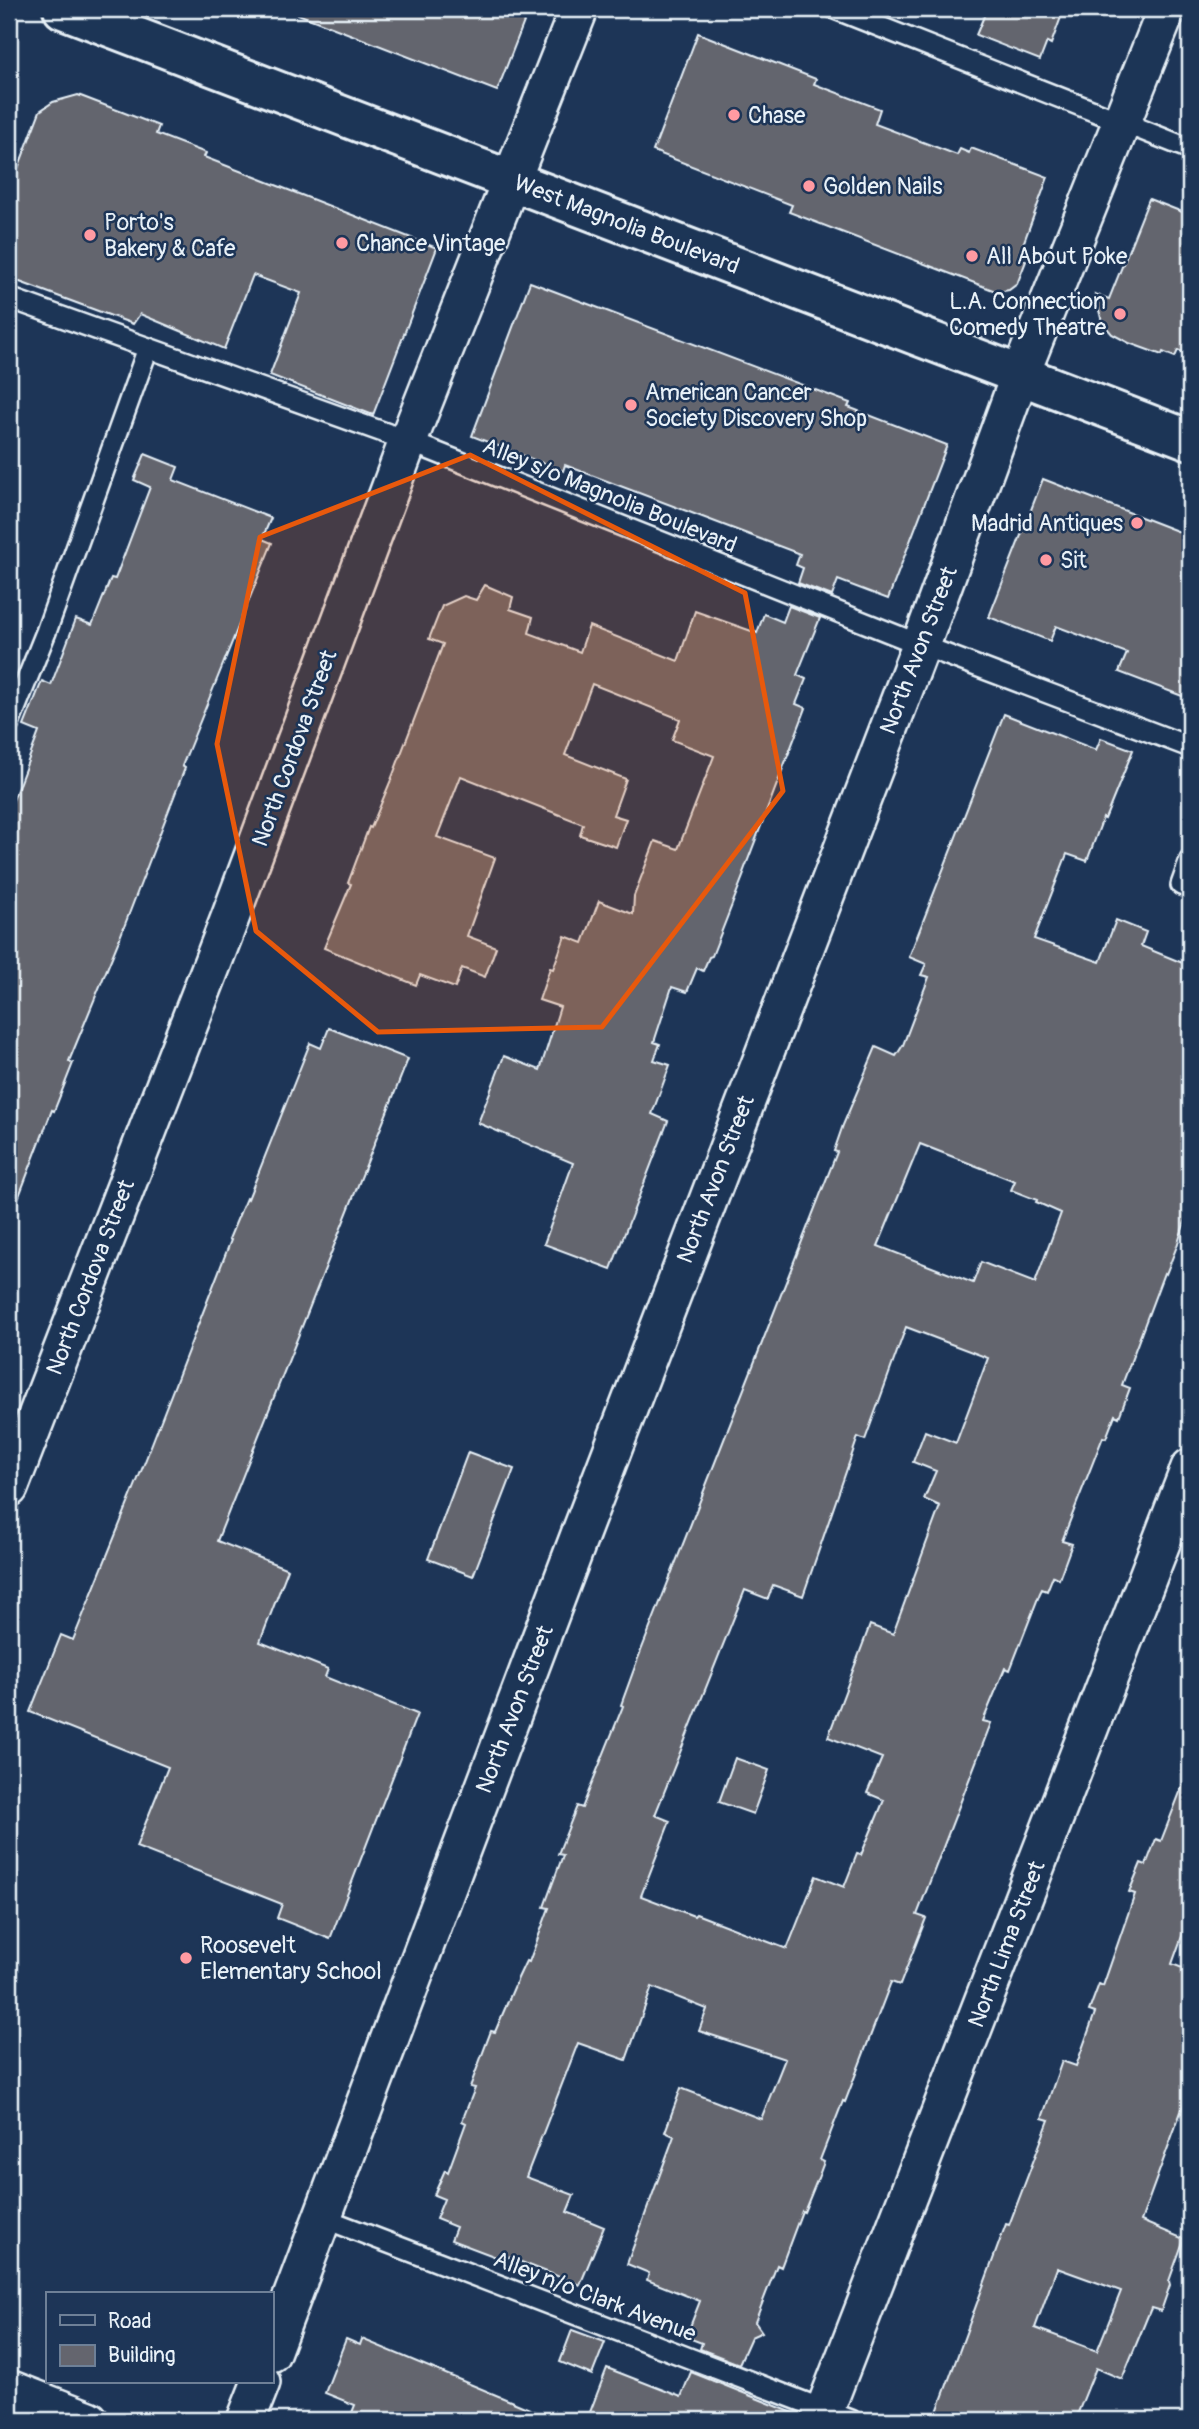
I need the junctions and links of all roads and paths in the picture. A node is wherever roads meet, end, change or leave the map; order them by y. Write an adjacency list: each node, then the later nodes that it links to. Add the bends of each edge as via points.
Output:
1 (63, 9): 7 (main road, West Magnolia Boulevard)
2 (579, 9): 7 (street, North Cordova Street)
3 (835, 9): 5 (lane)
4 (1167, 9): 5 (street, North Avon Street)
5 (1123, 123): 6 (lane); 10 (street, North Avon Street)
6 (1190, 149)
7 (513, 180): 10 (main road, West Magnolia Boulevard); 12 (street, North Cordova Street)
8 (9, 298): 9 (lane, Alley s/o Magnolia Boulevard)
9 (148, 348): 12 (lane, Alley s/o Magnolia Boulevard); 14 (lane)
10 (1020, 374): 11 (main road, West Magnolia Boulevard); 13 (street, North Avon Street)
11 (1190, 440)
12 (408, 441): 13 (lane, Alley s/o Magnolia Boulevard); 19 (street, North Cordova Street)
13 (920, 645): 15 (lane, Alley s/o Magnolia Boulevard); 20 (street, North Avon Street)
14 (9, 724)
15 (1190, 747)
16 (1190, 860): 17 (lane, via 1181,885)
17 (1190, 888)
18 (1190, 1468): 24 (street, North Lima Street)
19 (9, 1488)
20 (321, 2217): 21 (street, North Avon Street); 24 (lane, Alley n/o Clark Avenue)
21 (273, 2348)
22 (260, 2384): 26 (street)
23 (9, 2389): 25 (street)
24 (832, 2417)
25 (89, 2420)
26 (246, 2420)

